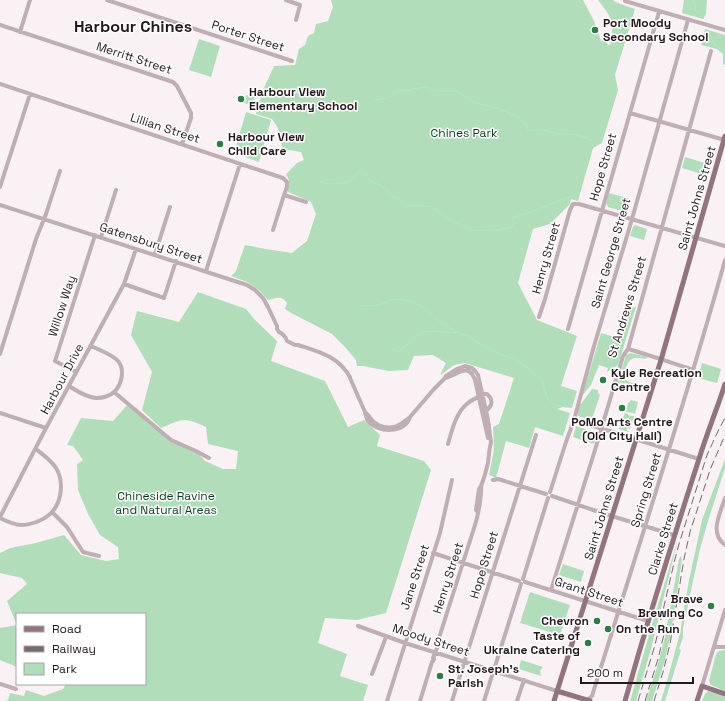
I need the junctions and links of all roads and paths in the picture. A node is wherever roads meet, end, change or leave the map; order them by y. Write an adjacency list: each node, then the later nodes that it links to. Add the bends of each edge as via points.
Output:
1 (30, 0): 10 (street)
2 (107, 0): 12 (street, Porter Street)
3 (286, 0): 6 (street, via 300,5)
4 (625, 2): 5 (street)
5 (659, 12): 7 (street); 15 (street, Hope Street)
6 (296, 20)
7 (688, 20): 9 (street); 16 (street, Saint George Street)
8 (0, 25): 10 (street, Merritt Street)
9 (725, 30)
10 (20, 32): 19 (street, Merritt Street, via 173,82 191,113)
11 (711, 51): 17 (street, St Andrews Street)
12 (292, 61)
13 (0, 84): 14 (street, Lillian Street)
14 (30, 94): 19 (street, Lillian Street); 22 (street)
15 (630, 113): 16 (street); 28 (street, Hope Street)
16 (659, 121): 17 (street); 30 (street, Saint George Street)
17 (689, 129): 18 (street); 31 (street, St Andrews Street)
18 (725, 139): 35 (main road, Saint Johns Street)
19 (182, 144): 20 (street, Lillian Street)
20 (240, 164): 24 (street, Lillian Street, via 283,178 287,182); 41 (street)
21 (60, 171): 29 (street)
22 (0, 187)
23 (116, 190): 34 (street)
24 (284, 195): 25 (street); 32 (street)
25 (306, 202)
26 (0, 205): 29 (street, Gatensbury Street)
27 (170, 207): 38 (street)
28 (602, 210): 30 (street); 43 (street, Henry Street, via 573,204); 44 (street, Hope Street)
29 (44, 219): 33 (street, Gatensbury Street); 47 (street)
30 (632, 219): 31 (street); 57 (street, Saint George Street)
31 (662, 227): 35 (street); 46 (street, St Andrews Street)
32 (273, 230)
33 (95, 235): 34 (street, Gatensbury Street); 50 (street, Willow Way, via 55,361)
34 (101, 237): 37 (street, Gatensbury Street)
35 (696, 238): 36 (street); 48 (main road, Saint Johns Street)
36 (725, 246)
37 (136, 249): 38 (street, Gatensbury Street); 42 (street, Harbour Drive)
38 (155, 254): 40 (street, Gatensbury Street)
39 (725, 260): 49 (street, Spring Street)
40 (176, 261): 41 (street, Gatensbury Street); 42 (street, via 164,298)
41 (206, 271): 54 (street, Gatensbury Street, via 255,290 266,302 279,332 287,341 330,356 340,364 350,378 368,421 385,430 403,426 445,378 461,371 473,375)
42 (124, 284): 45 (street, Harbour Drive)
43 (539, 317)
44 (568, 329)
45 (91, 346): 50 (street, Harbour Drive); 53 (street, via 113,357 120,365 121,378)
46 (628, 349): 48 (street); 59 (street, St Andrews Street, via 623,356)
47 (0, 354)
48 (662, 360): 49 (street); 61 (main road, Saint Johns Street)
49 (694, 370): 65 (street, Spring Street)
50 (76, 372): 52 (street, Harbour Drive)
51 (725, 384): 67 (main road, Clarke Street)
52 (69, 386): 53 (street, via 94,398 102,398); 58 (street, Harbour Drive)
53 (114, 392): 66 (street, via 171,440)
54 (481, 396): 55 (street); 55 (street, via 489,396 492,403); 62 (street, via 462,409 456,418); 63 (street)
55 (486, 411): 63 (street)
56 (0, 413): 58 (street)
57 (574, 420): 59 (street); 71 (street, Saint George Street)
58 (46, 428): 64 (street, Harbour Drive)
59 (602, 428): 61 (street); 73 (street, St Andrews Street)
60 (536, 435): 70 (street, Hope Street)
61 (636, 439): 65 (street); 75 (main road, Saint Johns Street)
62 (448, 444)
63 (490, 446): 82 (street, Henry Street, via 488,464 479,489 476,521)
64 (36, 449): 74 (street, via 52,463 59,475 60,495); 76 (street, Harbour Drive)
65 (669, 450): 67 (street); 77 (street, Spring Street)
66 (209, 458)
67 (699, 459): 78 (main road, Clarke Street)
68 (452, 480): 80 (street, Jane Street)
69 (493, 480): 70 (street, via 498,479)
70 (519, 486): 71 (street); 83 (street, Hope Street)
71 (549, 495): 73 (street); 84 (street, Saint George Street)
72 (725, 498): 79 (street, via 716,528 717,536)
73 (578, 504): 75 (street); 85 (street, St Andrews Street)
74 (52, 512): 76 (street, via 40,520 25,525); 81 (street, via 67,527 82,552)
75 (613, 516): 77 (street); 86 (main road, Saint Johns Street)
76 (0, 518)
77 (646, 526): 78 (street); 88 (street, Spring Street)
78 (674, 535): 89 (main road, Clarke Street)
79 (723, 544)
80 (433, 553): 82 (street, Grant Street); 92 (street, Jane Street)
81 (99, 556)
82 (463, 563): 83 (street, Grant Street); 95 (street, Henry Street)
83 (492, 572): 84 (street, Grant Street); 96 (street, Hope Street)
84 (522, 582): 85 (street, Grant Street); 97 (street, Saint George Street)
85 (551, 590): 86 (street, Grant Street)
86 (586, 602): 88 (street, Grant Street); 103 (main road, Saint Johns Street)
87 (725, 610): 93 (street)
88 (619, 612): 89 (street, Grant Street); 111 (street, Spring Street, via 592,696)
89 (648, 621): 112 (main road, Clarke Street)
90 (358, 626): 91 (street, Moody Street)
91 (386, 637): 92 (street, Moody Street); 98 (street)
92 (405, 643): 95 (street, Moody Street); 105 (street, Jane Street)
93 (714, 647): 94 (street); 101 (street)
94 (725, 647)
95 (435, 653): 96 (street, Moody Street); 106 (street, Henry Street)
96 (464, 661): 97 (street, Moody Street); 107 (street, Hope Street)
97 (494, 671): 99 (street, Moody Street); 108 (street, Saint George Street)
98 (372, 674)
99 (524, 680): 103 (street, Moody Street); 109 (street)
100 (0, 684): 102 (street)
101 (702, 686): 104 (main road); 113 (main road)
102 (16, 689)
103 (557, 691): 110 (main road, Saint Johns Street); 111 (main road, Moody Street)
104 (725, 694)
105 (387, 701)
106 (420, 701)
107 (452, 701)
108 (484, 701)
109 (517, 701)
110 (554, 701)
111 (588, 701)
112 (625, 701)
113 (697, 701)

